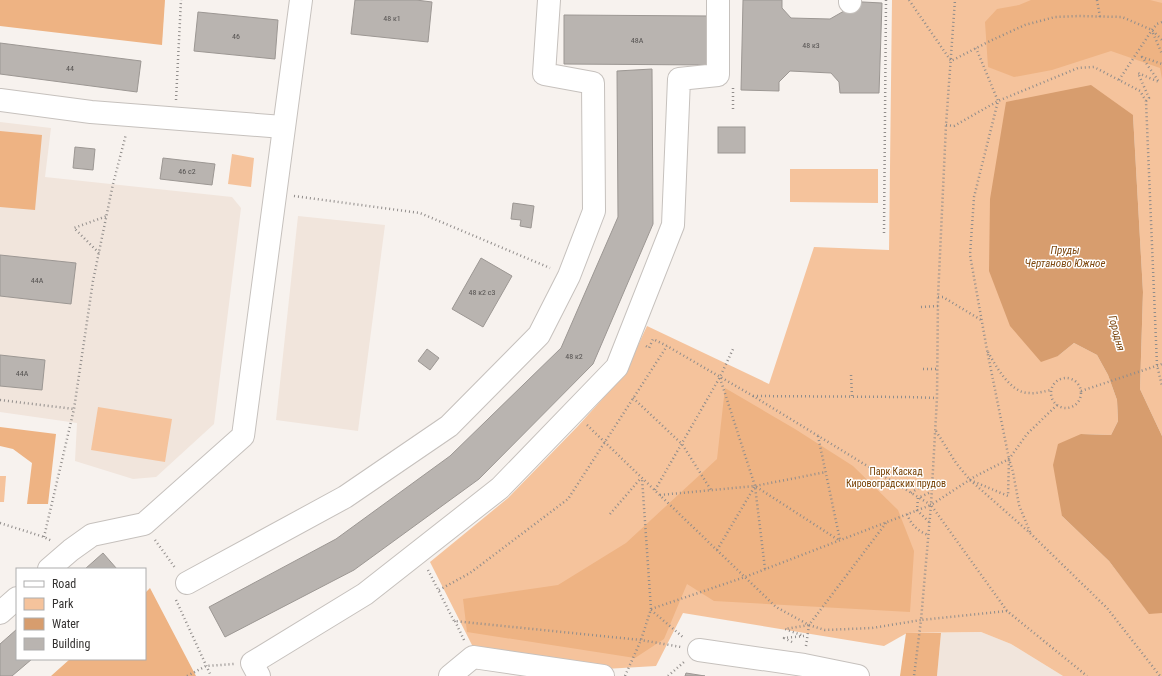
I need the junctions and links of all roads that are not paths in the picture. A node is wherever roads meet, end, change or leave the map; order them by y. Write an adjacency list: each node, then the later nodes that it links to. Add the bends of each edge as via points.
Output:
1 (301, 0): 5 (lane)
2 (549, 0): 7 (lane, via 544,74 593,83 594,211 569,276 539,335 449,426 345,497)
3 (718, 0): 11 (lane, via 718,75 679,79 673,225 617,367 500,488 365,594)
4 (0, 100): 5 (lane, via 91,112)
5 (283, 127): 6 (lane, via 243,436 144,524 92,535)
6 (50, 568)
7 (186, 583)
8 (16, 599): 9 (lane)
9 (0, 613)
10 (699, 650): 14 (lane, via 804,665)
11 (255, 670)
12 (450, 676): 13 (lane, via 473,657)
13 (603, 676)
14 (858, 676)

